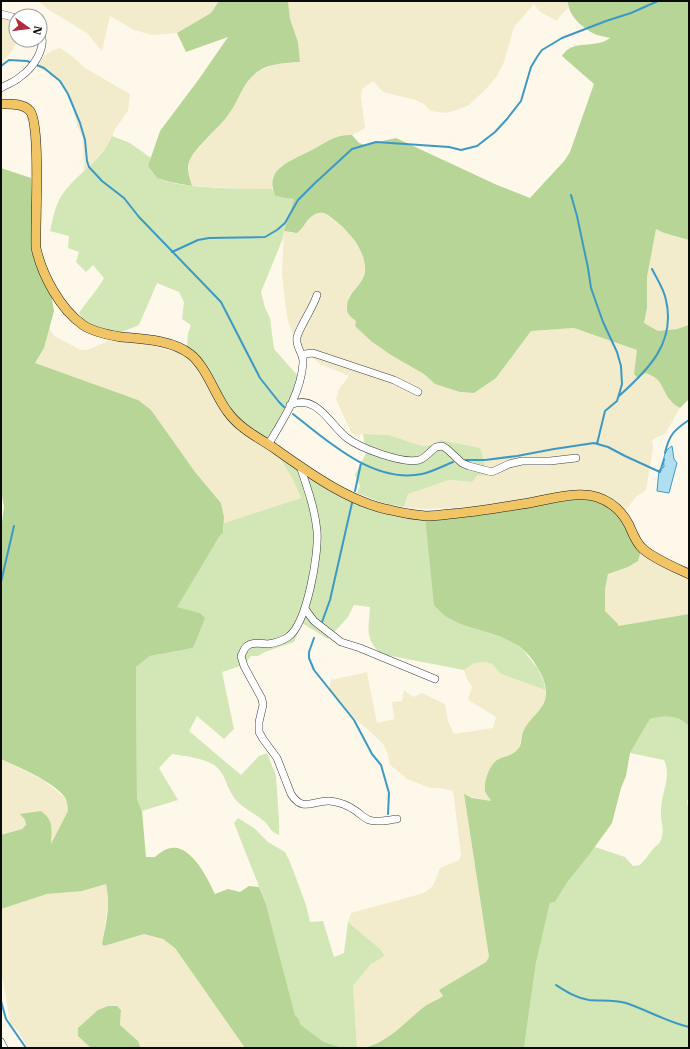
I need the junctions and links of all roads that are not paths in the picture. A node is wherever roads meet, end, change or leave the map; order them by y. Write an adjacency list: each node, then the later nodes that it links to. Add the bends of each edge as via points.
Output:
1 (41, 48): 2 (street, via 20,78)
2 (1, 88)
3 (1, 104): 8 (main road, via 26,108 34,119 36,248 42,272 69,312 84,326 94,331 169,344 184,350 196,360 227,411 238,424)
4 (317, 295): 5 (street, via 297,338)
5 (303, 357): 6 (street, via 305,354 313,353 394,380); 7 (street, via 300,381)
6 (418, 392)
7 (290, 405): 8 (street); 9 (street, via 311,404 347,438 385,455 407,461 420,460 439,446 447,448 462,463 492,472 522,461)
8 (268, 445): 10 (main road)
9 (576, 458)
10 (300, 466): 11 (main road, via 365,503 391,511 427,516 472,512 574,495 594,496 614,505 622,513 642,549); 12 (street, via 316,519 318,542)
11 (689, 574)
12 (305, 609): 13 (street, via 314,621 341,642); 14 (street, via 297,627 289,636 275,643 250,644 241,656 264,705 259,722 262,739 278,758 294,799 303,805 329,801 348,806 368,819)
13 (435, 679)
14 (397, 819)
15 (1, 1042): 16 (street)
16 (4, 1048)

